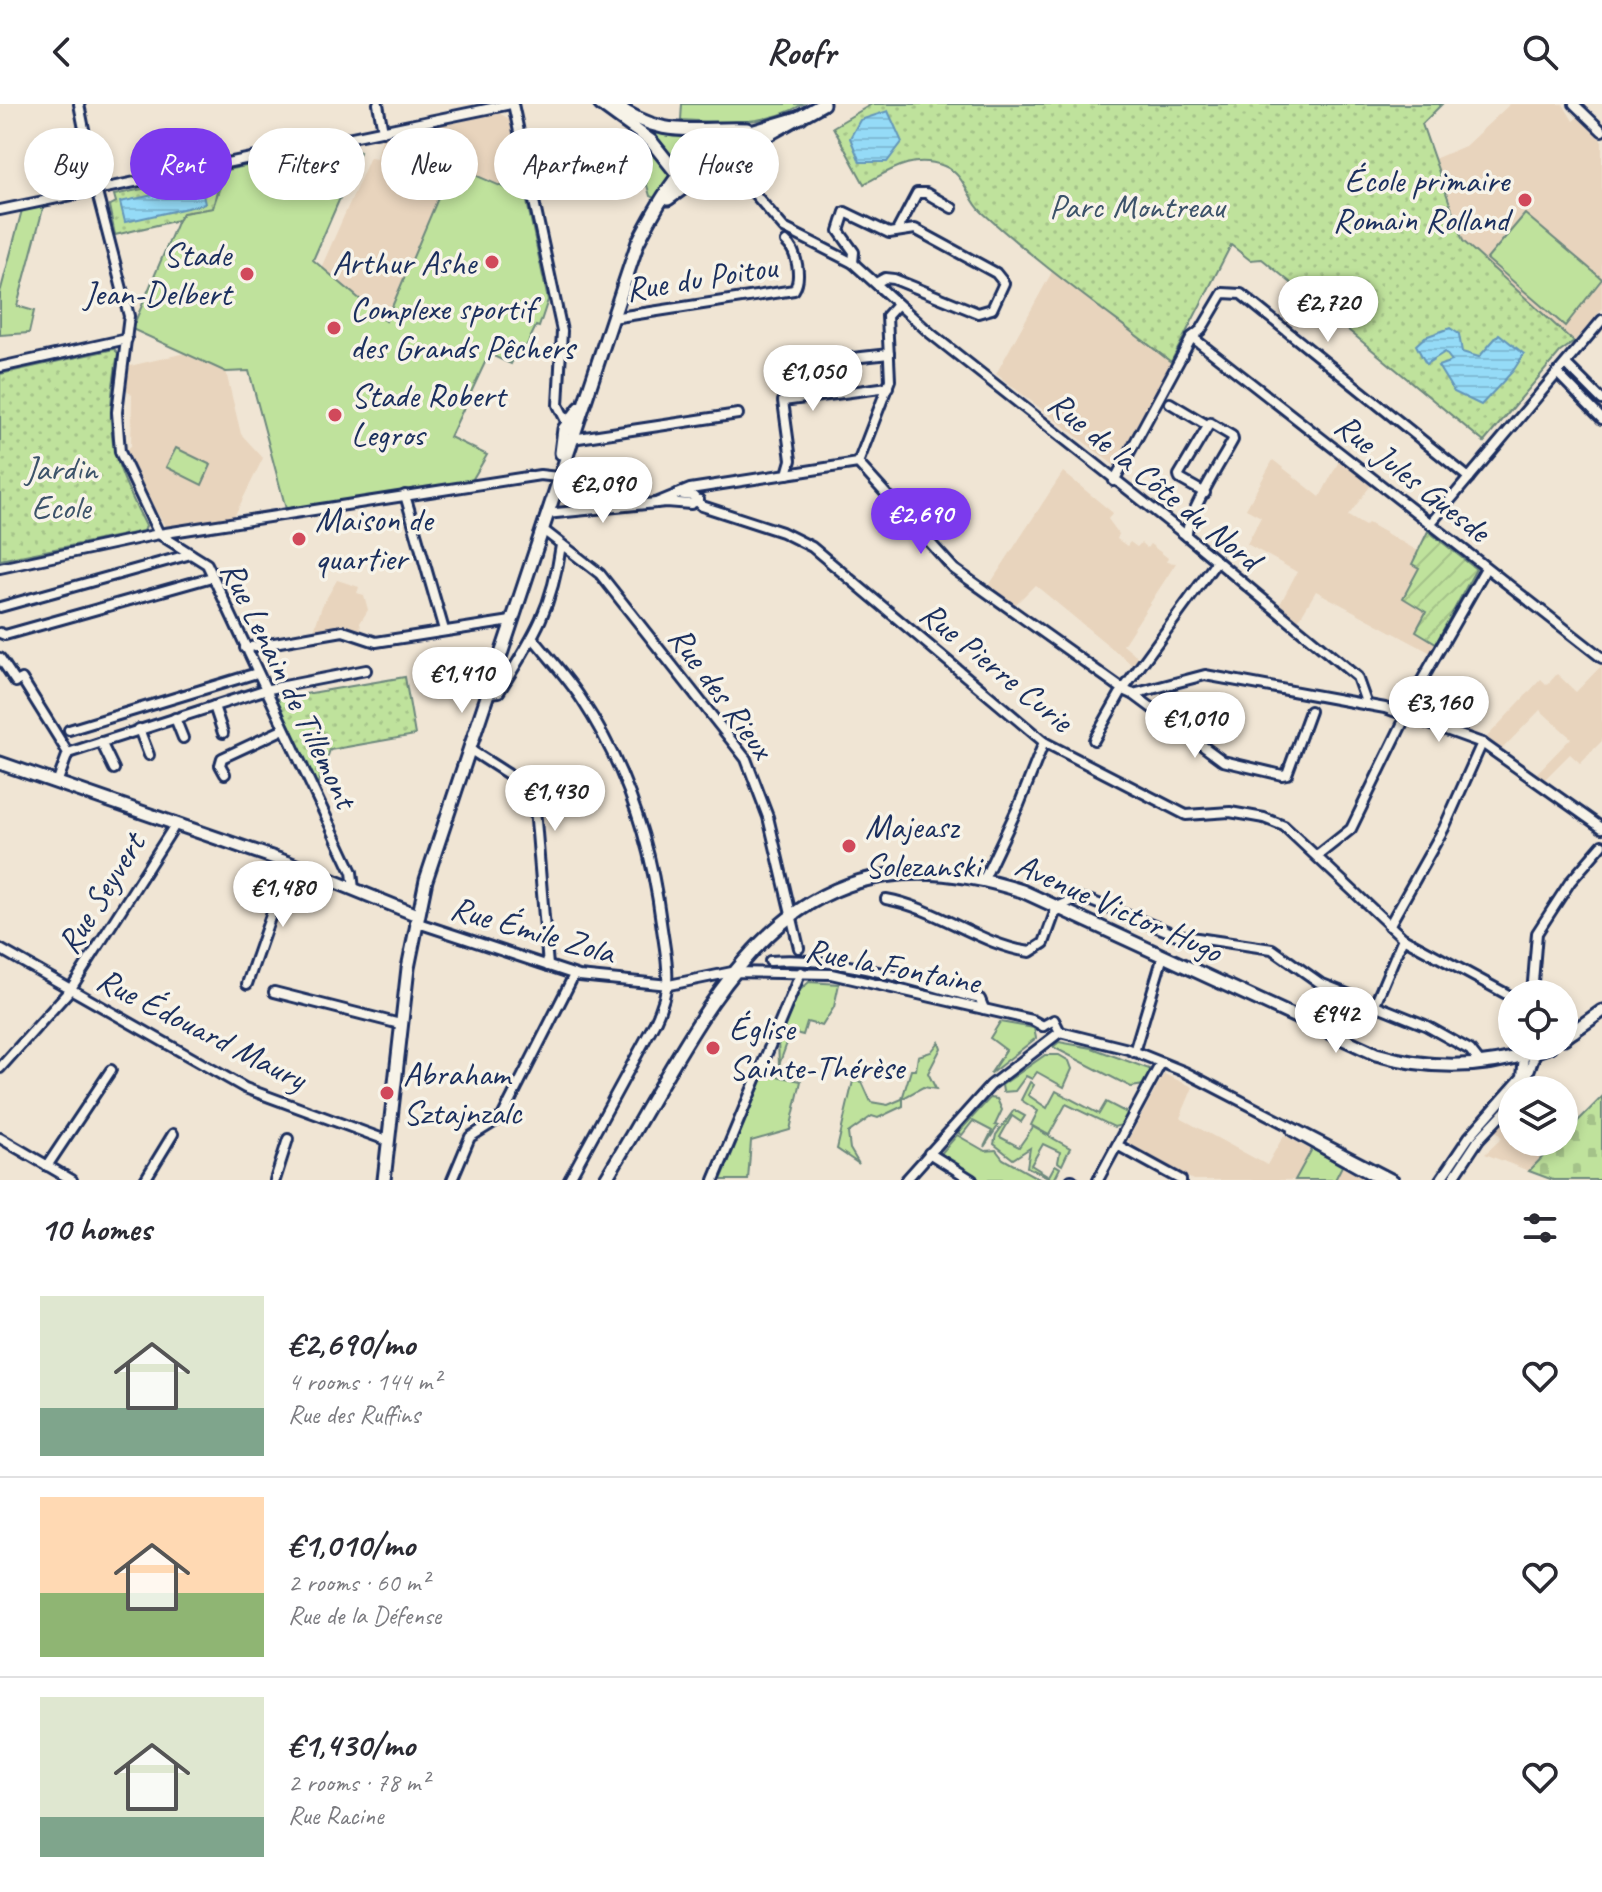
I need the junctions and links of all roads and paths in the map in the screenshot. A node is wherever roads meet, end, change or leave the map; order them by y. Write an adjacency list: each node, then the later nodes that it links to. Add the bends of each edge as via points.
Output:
1 (79, 104): 9 (street)
2 (378, 104): 10 (street)
3 (512, 104): 11 (street); 42 (street, via 564,343 558,405)
4 (600, 104): 17 (street, via 651,141)
5 (614, 104): 15 (street, via 641,122)
6 (823, 104): 8 (street)
7 (1574, 104): 16 (street)
8 (801, 117): 12 (street); 13 (street)
9 (84, 128)
10 (382, 128)
11 (397, 128)
12 (763, 128)
13 (768, 128)
14 (381, 131): 18 (street)
15 (669, 131)
16 (1602, 131)
17 (669, 163)
18 (114, 185)
19 (669, 196): 30 (street, via 638,242)
20 (46, 200): 24 (street)
21 (99, 200): 33 (street, via 129,316)
22 (761, 200): 27 (street, via 794,236)
23 (952, 208): 25 (street, via 917,193)
24 (0, 210)
25 (897, 231): 27 (street, via 884,232 845,212 839,231 854,252); 28 (street, via 915,229 996,273 1003,290 992,309 978,313 894,279)
26 (786, 242): 30 (street, Rue du Poitou, via 793,248 798,281 794,290)
27 (853, 263): 28 (street, Rue de la Côte du Nord)
28 (876, 283): 29 (street, Rue de la Côte du Nord)
29 (897, 305): 34 (street, via 887,316); 51 (street, Rue de la Côte du Nord)
30 (612, 318): 42 (street)
31 (1602, 320): 35 (street)
32 (1192, 337): 50 (street, via 1223,293 1241,294); 51 (street); 59 (street, Rue Jules Guesde)
33 (127, 339): 36 (street); 61 (street, via 117,412 120,452)
34 (889, 354): 37 (street, via 789,365); 39 (street)
35 (1566, 364): 38 (street); 40 (street)
36 (0, 367)
37 (790, 371)
38 (1558, 374): 44 (street); 50 (street)
39 (888, 387): 47 (street); 49 (street, via 783,401 791,460)
40 (1602, 400)
41 (1170, 403): 45 (street)
42 (575, 413): 46 (street); 48 (street)
43 (738, 414): 46 (street)
44 (1602, 419)
45 (1207, 425): 53 (street, via 1179,475); 53 (street, via 1233,440)
46 (572, 439): 48 (street)
47 (858, 463): 49 (street); 80 (street, via 954,569)
48 (558, 474): 55 (street); 58 (street)
49 (787, 474): 52 (street)
50 (1469, 478): 59 (street)
51 (1114, 481): 62 (street, Rue de la Côte du Nord)
52 (713, 485): 54 (street); 56 (street)
53 (1205, 493): 62 (street)
54 (677, 494): 56 (street, Rue Pierre Curie); 57 (street)
55 (405, 495): 61 (street); 71 (street)
56 (699, 500): 57 (street, Rue Pierre Curie); 95 (street, Rue Pierre Curie, via 702,506 782,532 817,550)
57 (656, 503): 58 (street, Rue Pierre Curie)
58 (546, 514): 60 (street)
59 (1430, 524): 67 (street, Rue Jules Guesde)
60 (542, 529): 63 (street, Rue des Rieux); 70 (street)
61 (159, 534): 64 (street, Rue Lenain de Tillemont); 66 (street)
62 (1187, 536): 65 (street, Rue de la Côte du Nord)
63 (561, 545): 73 (street, via 552,598); 113 (street, Rue des Rieux, via 600,574 746,759 768,817)
64 (191, 554): 68 (street, Rue Lenain de Tillemont, via 207,564); 69 (street)
65 (1217, 561): 80 (street); 83 (street, Rue de la Côte du Nord, via 1357,677)
66 (0, 568)
67 (1486, 568): 76 (street, Rue Jules Guesde); 86 (street)
68 (212, 577): 72 (street); 74 (street, Rue Lenain de Tillemont)
69 (0, 607)
70 (511, 621): 71 (street); 81 (street)
71 (444, 630): 74 (street, via 376,642 343,631)
72 (0, 633)
73 (533, 638): 81 (street, via 499,692); 127 (street, via 582,700 633,801 654,870)
74 (245, 648): 78 (street, Rue Lenain de Tillemont)
75 (0, 658): 98 (street, via 16,682 22,679)
76 (1602, 658)
77 (366, 670): 79 (street)
78 (257, 673): 79 (street, Rue Lenain de Tillemont); 89 (street)
79 (264, 690): 84 (street); 90 (street, Rue Lenain de Tillemont)
80 (1124, 690): 82 (street); 93 (street)
81 (488, 693): 97 (street)
82 (1133, 694): 83 (street, via 1205,675); 85 (street, via 1223,761 1282,775 1287,774)
83 (1367, 705): 86 (street)
84 (214, 706): 87 (street); 91 (street)
85 (1310, 711)
86 (1404, 715): 96 (street); 107 (street, via 1351,829)
87 (175, 718): 88 (street); 92 (street)
88 (139, 729): 94 (street); 99 (street)
89 (69, 730)
90 (282, 730): 102 (street, via 222,758); 110 (street, Rue Lenain de Tillemont, via 352,872)
91 (223, 733)
92 (183, 738)
93 (1094, 740)
94 (101, 742): 98 (street); 101 (street)
95 (1044, 742): 107 (street, Rue Pierre Curie, via 1186,815 1230,812 1284,826); 109 (street)
96 (1482, 743): 105 (street); 115 (street, via 1444,828)
97 (469, 749): 114 (street); 121 (street, via 508,774 535,808)
98 (68, 753): 103 (street)
99 (149, 755)
100 (0, 763): 103 (street)
101 (114, 769)
102 (225, 774)
103 (57, 783): 104 (street)
104 (175, 825): 108 (street); 129 (street, Rue Seyvert)
105 (1602, 828)
106 (1602, 845): 125 (street, via 1537,933)
107 (1317, 856): 115 (street, Rue Pierre Curie)
108 (289, 863): 110 (street); 126 (street)
109 (984, 879): 112 (street, Avenue Victor Hugo); 113 (street, Avenue Victor Hugo, via 903,874 862,880)
110 (354, 889): 114 (street)
111 (886, 899): 112 (street, via 1030,952 1044,943)
112 (1057, 907): 119 (street, Avenue Victor Hugo); 131 (street, via 1076,899 1091,901 1177,935 1272,949 1320,983)
113 (792, 914): 117 (street, Rue des Rieux); 122 (street, Avenue Victor Hugo)
114 (416, 918): 121 (street, Rue Émile Zola); 134 (street)
115 (1389, 926): 116 (street, Rue Pierre Curie)
116 (1403, 938): 128 (street, Rue Pierre Curie); 131 (street)
117 (799, 948)
118 (0, 949): 129 (street, Rue Édouard Maury)
119 (1163, 956): 139 (street); 143 (street, Avenue Victor Hugo, via 1376,1054 1430,1065)
120 (770, 961): 132 (street, Rue la Fontaine, via 841,963 980,999)
121 (548, 966): 124 (street, Rue Émile Zola)
122 (732, 972): 123 (street, Rue la Fontaine); 127 (street, Rue Émile Zola); 161 (street, Avenue Victor Hugo)
123 (801, 972): 132 (street, Rue la Fontaine, via 853,977); 162 (street)
124 (574, 975): 127 (street, Rue Émile Zola); 159 (street, via 502,1117 470,1137)
125 (1533, 980)
126 (247, 984)
127 (669, 985): 160 (street, via 655,1022)
128 (1498, 989)
129 (70, 990): 144 (street, Rue Seyvert); 151 (street, Rue Édouard Maury, via 245,1088)
130 (274, 992): 134 (street)
131 (1375, 1004): 143 (street, via 1470,1050)
132 (984, 1009): 135 (street, Rue la Fontaine)
133 (1602, 1011): 136 (street)
134 (400, 1024): 151 (street)
135 (1043, 1026): 137 (street, Rue la Fontaine, via 1054,1020); 138 (street)
136 (1578, 1030)
137 (1060, 1032): 138 (street); 139 (street)
138 (1049, 1038): 153 (street, via 991,1085)
139 (1134, 1052): 142 (street)
140 (1500, 1060): 143 (street, Avenue Victor Hugo)
141 (1525, 1060): 169 (street, via 1519,1082 1469,1137)
142 (1161, 1063): 147 (street); 152 (street)
143 (1481, 1064)
144 (0, 1068)
145 (111, 1070): 154 (street)
146 (1498, 1119): 170 (street)
147 (1283, 1122): 167 (street); 168 (street)
148 (173, 1134): 156 (street)
149 (0, 1138): 154 (street)
150 (288, 1139): 157 (street)
151 (386, 1140): 158 (street)
152 (1119, 1146): 165 (street); 166 (street)
153 (929, 1153): 163 (street); 164 (street)
154 (47, 1166): 155 (street)
155 (72, 1180)
156 (145, 1180)
157 (275, 1180)
158 (384, 1180)
159 (452, 1180)
160 (569, 1180)
161 (605, 1180)
162 (714, 1180)
163 (906, 1180)
164 (972, 1180)
165 (1098, 1180)
166 (1181, 1180)
167 (1380, 1180)
168 (1394, 1180)
169 (1440, 1180)
170 (1452, 1180)

